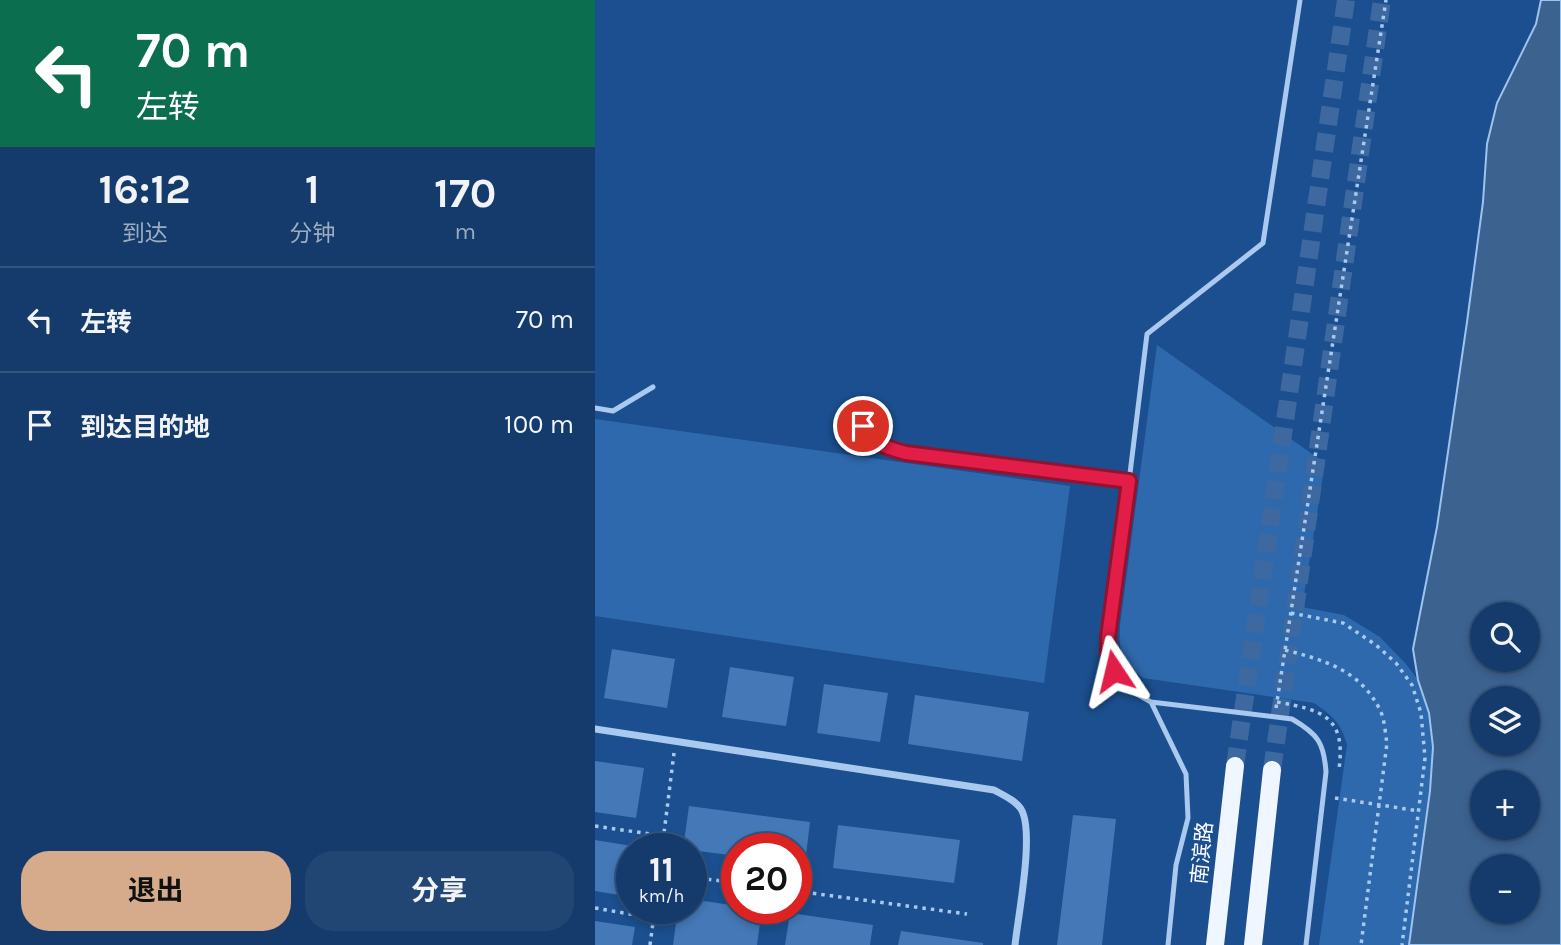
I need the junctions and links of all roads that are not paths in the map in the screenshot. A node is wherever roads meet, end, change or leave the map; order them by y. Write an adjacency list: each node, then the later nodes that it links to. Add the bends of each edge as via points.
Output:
1 (1300, 0): 5 (lane, via 1263,243 1147,334)
2 (653, 387): 3 (lane, via 613,411)
3 (595, 408)
4 (863, 413): 5 (lane, via 863,426 873,439 906,453)
5 (1129, 481): 6 (lane, via 1108,653 1126,688)
6 (1151, 702): 11 (lane, via 1186,774 1188,818 1176,865); 14 (lane, via 1292,719 1312,731 1325,751)
7 (595, 729): 10 (street, via 994,790 1020,808 1026,822)
8 (1235, 766): 12 (main road, 南滨路)
9 (1272, 770): 13 (main road)
10 (1015, 945)
11 (1168, 945)
12 (1215, 945)
13 (1254, 945)
14 (1306, 945)

